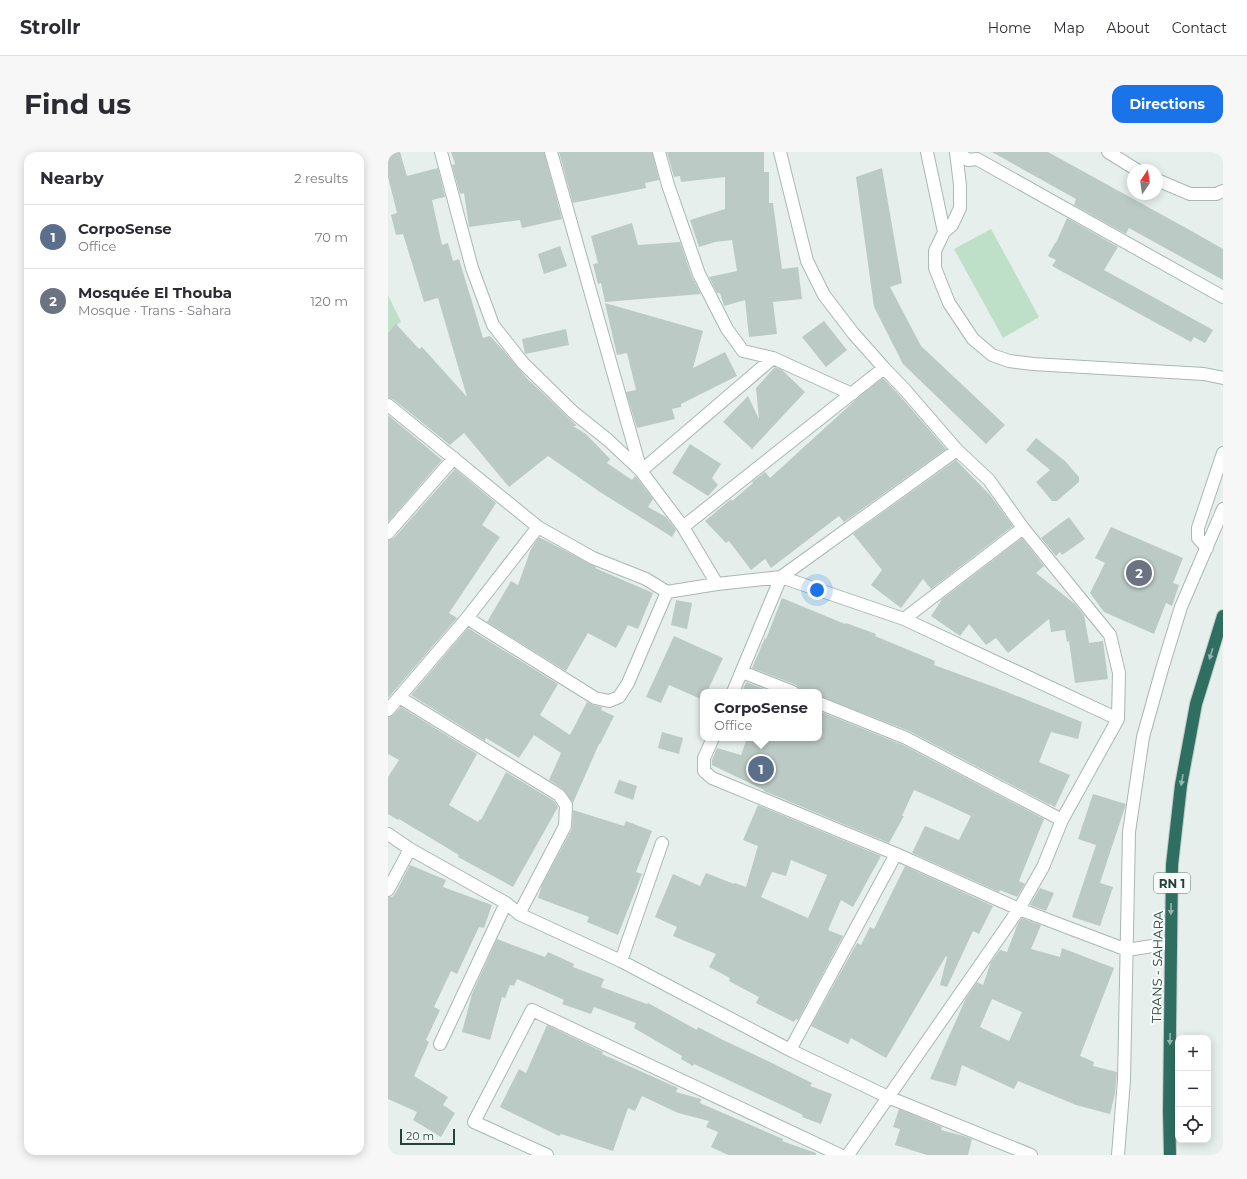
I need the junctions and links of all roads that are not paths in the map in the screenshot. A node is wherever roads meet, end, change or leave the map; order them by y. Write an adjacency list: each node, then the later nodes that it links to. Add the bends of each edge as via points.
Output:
1 (441, 152): 22 (street, via 472,268 493,325 523,362 573,412)
2 (551, 152): 22 (street)
3 (659, 152): 14 (street, via 699,274 728,329 743,351)
4 (780, 152): 15 (street, via 807,261 824,295)
5 (927, 152): 12 (street)
6 (957, 152): 8 (street); 12 (street, via 960,208 952,225)
7 (1108, 152): 9 (street)
8 (972, 156): 13 (street)
9 (1127, 164)
10 (1163, 183): 11 (street, via 1190,194 1216,194)
11 (1223, 191)
12 (944, 232): 16 (street, via 935,251 935,268 949,303 973,339 992,355 1009,361 1033,364 1204,374)
13 (1223, 296)
14 (773, 358): 17 (street); 22 (street)
15 (884, 368): 17 (street); 19 (street)
16 (1223, 378)
17 (852, 394): 25 (street)
18 (388, 405): 21 (street)
19 (957, 450): 26 (street, via 989,480); 29 (street)
20 (1223, 453): 28 (street, via 1198,528 1198,538)
21 (454, 458): 24 (street); 27 (street)
22 (641, 471): 25 (street)
23 (1223, 509): 28 (street)
24 (538, 527): 31 (street, via 593,558 646,579); 33 (street)
25 (683, 527): 30 (street)
26 (1023, 528): 34 (street); 41 (street, via 1110,635 1119,673)
27 (388, 533)
28 (1207, 548): 53 (street, via 1181,607 1143,737 1129,832)
29 (781, 577): 30 (street); 34 (street); 35 (street)
30 (717, 584): 31 (street)
31 (667, 592): 33 (street, via 628,683 619,697 609,701 595,698)
32 (1223, 616): 52 (highway, TRANS - SAHARA / RN 1, one-way to 52, via 1196,704 1181,785 1172,865)
33 (467, 618): 38 (street)
34 (904, 619): 41 (street)
35 (742, 672): 36 (street); 37 (street)
36 (734, 689)
37 (785, 689)
38 (399, 697): 40 (street); 51 (street, via 559,795 566,805 565,826)
39 (822, 704): 43 (street, via 906,738)
40 (388, 710)
41 (1118, 719): 43 (street)
42 (712, 741): 47 (street, via 704,758 704,771 712,778)
43 (1062, 820): 50 (street, via 1043,867)
44 (388, 834): 46 (street)
45 (662, 843): 54 (street)
46 (410, 849): 48 (street); 49 (street)
47 (896, 854): 50 (street); 56 (street)
48 (388, 890)
49 (506, 903): 51 (street); 55 (street)
50 (1019, 909): 53 (street); 57 (street)
51 (519, 914): 54 (street)
52 (1171, 942): 53 (street); 63 (highway, TRANS - SAHARA / RN 1, one-way to 63)
53 (1127, 950): 62 (street, via 1124,1080)
54 (621, 961): 56 (street)
55 (440, 1044)
56 (790, 1050): 57 (street)
57 (888, 1097): 60 (street); 61 (street)
58 (547, 1155): 59 (street, via 474,1122 532,1010)
59 (840, 1155)
60 (848, 1155)
61 (1031, 1155)
62 (1118, 1155)
63 (1170, 1155)

